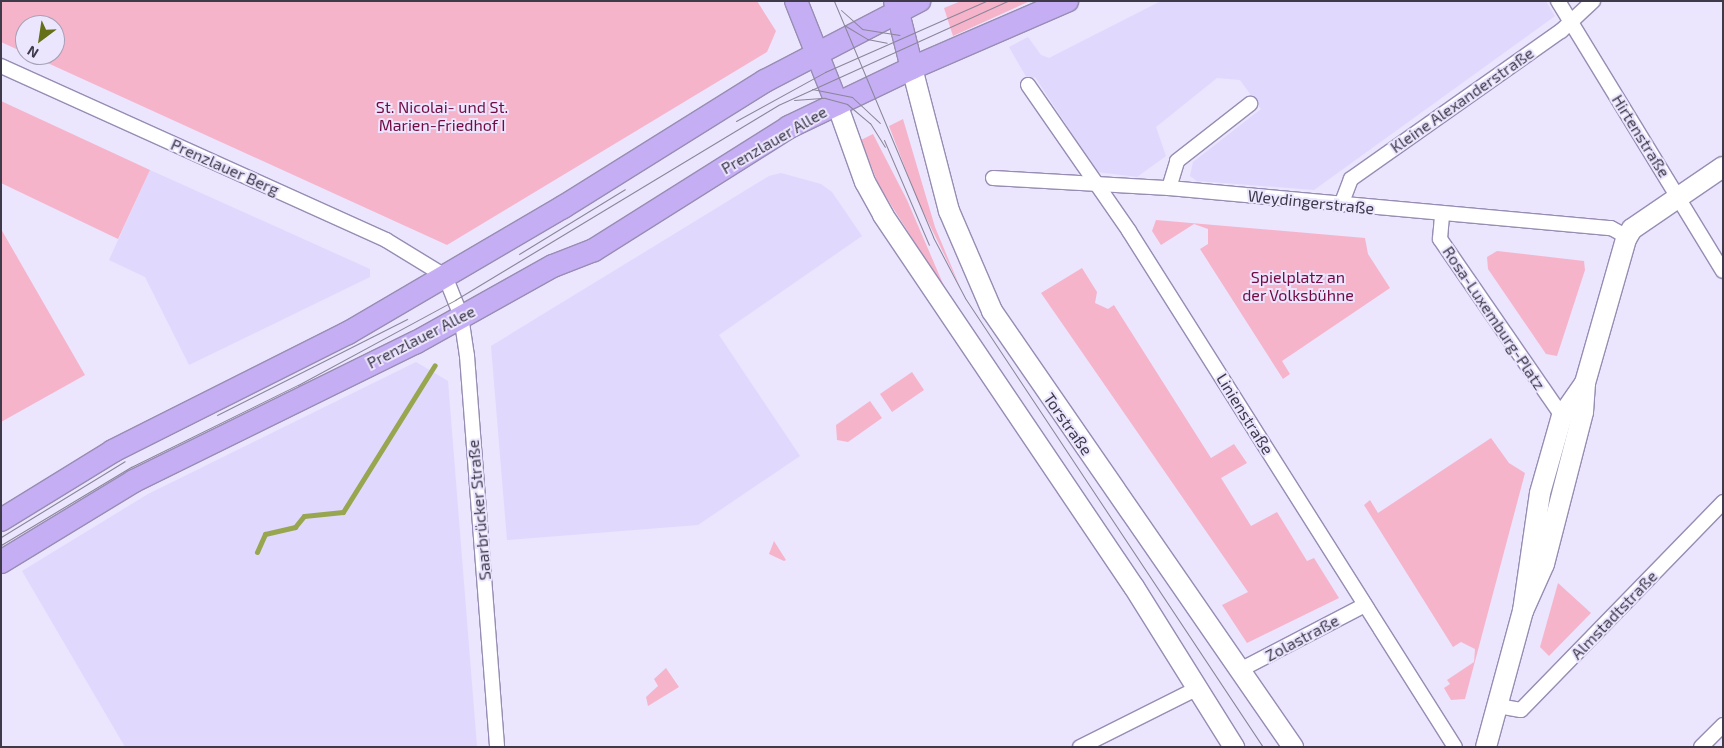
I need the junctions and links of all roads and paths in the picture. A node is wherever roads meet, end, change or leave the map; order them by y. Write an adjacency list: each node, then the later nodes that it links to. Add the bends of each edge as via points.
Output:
1 (796, 1): 8 (main road)
2 (919, 1): 6 (main road)
3 (1068, 1): 10 (main road, Prenzlauer Allee)
4 (1558, 1): 7 (street, Hirtenstraße)
5 (1593, 1): 7 (street, Kleine Alexanderstraße)
6 (896, 6): 8 (main road); 10 (main road)
7 (1570, 22): 18 (street, Hirtenstraße); 19 (street, Kleine Alexanderstraße, via 1351,179)
8 (817, 51): 12 (main road); 23 (main road)
9 (1, 66): 23 (street, Prenzlauer Berg, via 386,240)
10 (912, 68): 12 (main road, Prenzlauer Allee); 32 (main road, Torstraße, via 948,211 984,297)
11 (1028, 85): 16 (street, Linienstraße, via 1080,166)
12 (837, 104): 24 (main road, Prenzlauer Allee, via 790,127 594,250 553,266); 33 (main road, via 865,182 883,215 1134,587)
13 (1250, 104): 17 (street, via 1177,161)
14 (1723, 166): 18 (main road)
15 (993, 178): 16 (street, Weydingerstraße)
16 (1097, 184): 17 (street, Weydingerstraße); 30 (street, Linienstraße)
17 (1169, 188): 19 (street, Weydingerstraße)
18 (1678, 197): 21 (main road); 22 (street, Hirtenstraße)
19 (1341, 205): 20 (street, Weydingerstraße)
20 (1442, 216): 21 (street, Weydingerstraße, via 1611,228); 26 (street, Rosa-Luxemburg-Platz, via 1440,239)
21 (1627, 237): 25 (main road)
22 (1723, 271)
23 (445, 276): 24 (street, Saarbrücker Straße); 28 (main road, via 348,333 113,451)
24 (461, 316): 29 (main road, Prenzlauer Allee, via 134,481); 36 (street, Saarbrücker Straße)
25 (1585, 383): 26 (main road); 31 (main road, via 1583,412 1544,564)
26 (1562, 416): 31 (main road, via 1540,493)
27 (1723, 502): 34 (street, Almstadtstraße, via 1521,710)
28 (1, 520)
29 (1, 562)
30 (1365, 604): 32 (street, Zolastraße); 40 (street, Linienstraße)
31 (1523, 611): 34 (main road)
32 (1238, 671): 39 (main road, Torstraße)
33 (1196, 688): 37 (street); 38 (main road)
34 (1498, 706): 41 (main road)
35 (1723, 726): 42 (street)
36 (497, 747)
37 (1080, 747)
38 (1234, 747)
39 (1293, 747)
40 (1455, 747)
41 (1486, 747)
42 (1701, 747)

